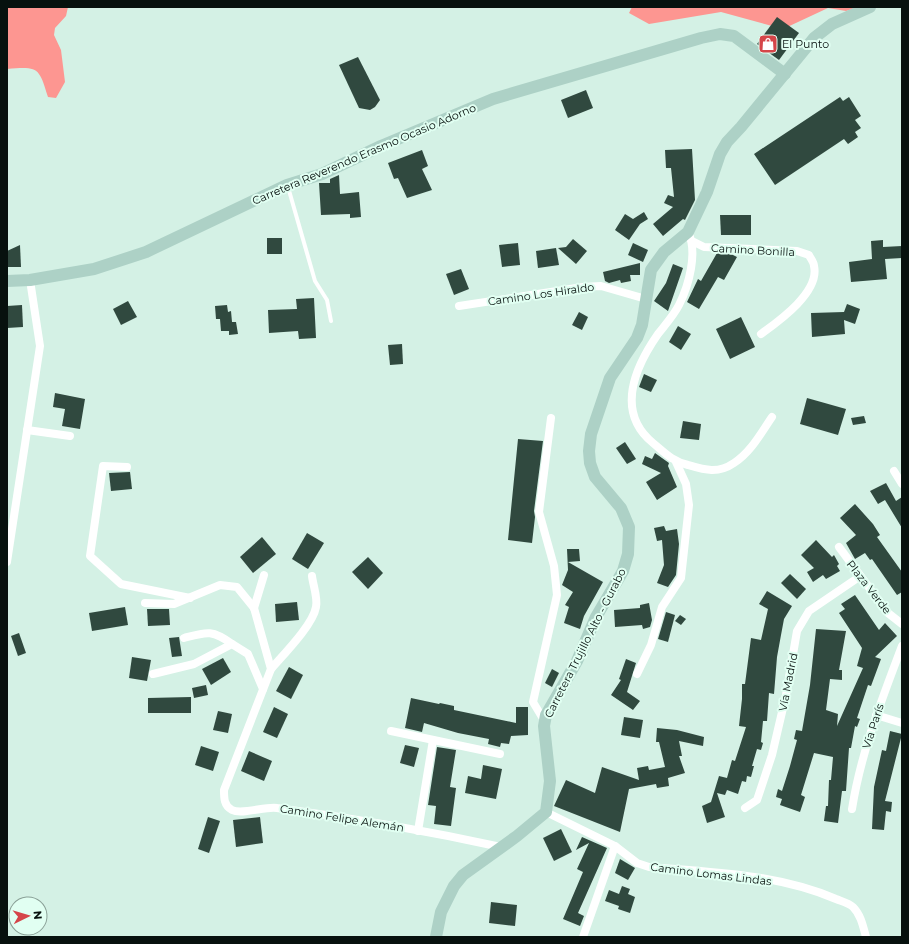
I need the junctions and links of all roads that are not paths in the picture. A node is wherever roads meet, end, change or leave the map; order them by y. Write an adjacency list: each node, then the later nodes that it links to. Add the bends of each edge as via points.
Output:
1 (870, 7): 2 (main road, Carretera Trujillo Alto - Gurabo, via 832,24 820,33)
2 (785, 74): 3 (main road, Carretera Reverendo Erasmo Ocasio Adorno, via 734,36 720,34 701,38 511,92 381,146 322,174); 4 (main road, Carretera Trujillo Alto - Gurabo, via 727,142 720,154)
3 (287, 185): 5 (main road, Carretera Reverendo Erasmo Ocasio Adorno, via 146,252 94,269); 9 (lane, via 315,281 327,300)
4 (690, 236): 7 (main road, Carretera Trujillo Alto - Gurabo, via 656,261 651,270); 10 (street, Camino Bonilla, via 704,247 797,251 808,254 815,266 812,284 805,296); 15 (street, via 687,285 679,306 657,335 636,371 631,397 635,419 644,436)
5 (30, 280): 6 (main road, Carretera Reverendo Erasmo Ocasio Adorno); 13 (street, via 40,346)
6 (7, 281)
7 (646, 299): 8 (street, Camino Los Hiraldo, via 601,286); 36 (main road, Carretera Trujillo Alto - Gurabo, via 642,326 637,338 610,378 591,434 589,451 595,477 621,508 629,527 628,554 623,571 596,617 578,661 546,715)
8 (459, 306)
9 (331, 321)
10 (761, 334)
11 (772, 417): 15 (street, via 743,457 730,466 712,471)
12 (551, 418): 36 (street, via 539,512 554,566 557,595 532,702)
13 (27, 430): 14 (street); 20 (street)
14 (70, 436)
15 (676, 462): 33 (street, via 686,484 689,505 681,578 662,607 651,645)
16 (127, 467): 24 (street, via 103,466 90,556 121,584)
17 (894, 472): 18 (street)
18 (902, 484)
19 (839, 547): 23 (street, Plaza Verde)
20 (7, 562)
21 (264, 575): 26 (street)
22 (312, 576): 31 (street, via 316,606 292,646)
23 (859, 577): 27 (street, Plaza Verde, via 888,613); 41 (street, Vía Madrid, via 809,611 797,631 772,756 757,800)
24 (191, 598): 25 (street, via 174,604); 26 (street, via 220,585 237,587)
25 (145, 603)
26 (254, 608): 31 (street)
27 (902, 624)
28 (184, 638): 29 (street, via 204,632 219,634)
29 (232, 644): 32 (street, via 194,664); 34 (street, via 248,654)
30 (902, 646): 35 (street, Vía París)
31 (271, 668): 34 (street, Camino Felipe Alemán)
32 (153, 674)
33 (637, 674)
34 (263, 689): 44 (street, Camino Felipe Alemán, via 224,790 224,800 228,807 234,811 275,807)
35 (876, 715): 37 (street); 42 (street, Vía París, via 857,777)
36 (545, 722): 43 (main road, Carretera Trujillo Alto - Gurabo, via 550,781)
37 (902, 723)
38 (391, 731): 39 (street)
39 (433, 740): 40 (street); 44 (street)
40 (500, 754)
41 (745, 808)
42 (852, 808)
43 (546, 812): 45 (street, Camino Lomas Lindas); 46 (main road)
44 (418, 831): 46 (street, Camino Felipe Alemán)
45 (615, 846): 48 (street); 49 (street, Camino Lomas Lindas, via 637,863 649,867 784,882 826,894 852,906 861,920)
46 (501, 847): 47 (main road, via 463,875 454,886 441,912)
47 (436, 937)
48 (583, 937)
49 (866, 937)

